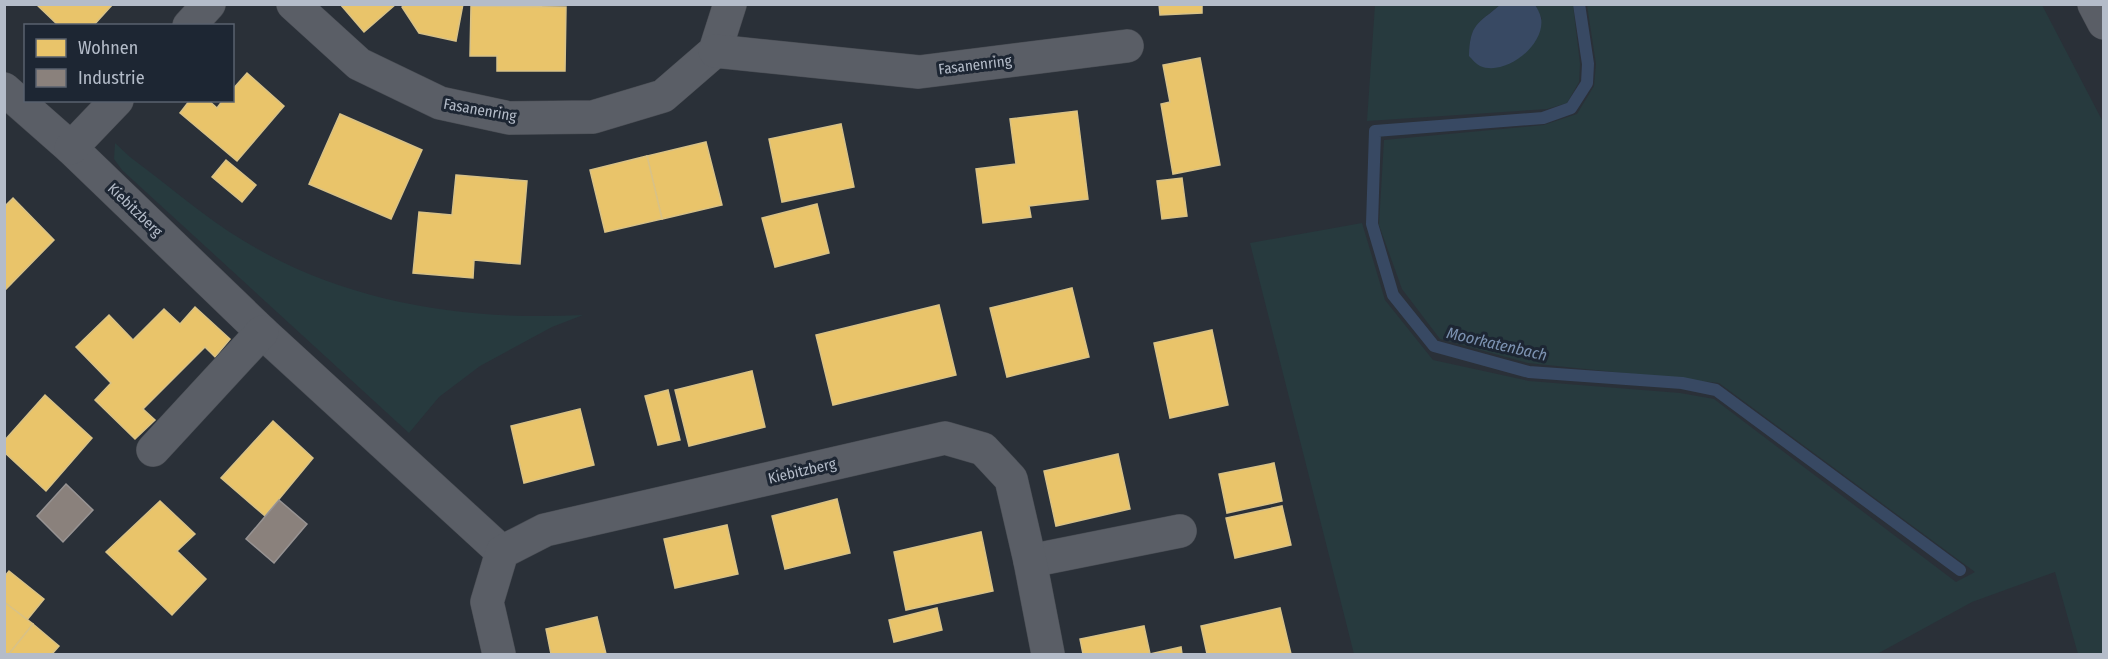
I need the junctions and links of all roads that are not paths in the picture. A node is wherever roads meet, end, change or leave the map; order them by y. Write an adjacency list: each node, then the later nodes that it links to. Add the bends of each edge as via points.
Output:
1 (209, 4): 6 (street)
2 (293, 4): 8 (street, Fasanenring, via 359,64 440,103 509,118 593,117 663,96)
3 (730, 4): 8 (street)
4 (2094, 4): 5 (street)
5 (2103, 23)
6 (191, 24)
7 (1127, 46): 8 (street, Fasanenring, via 919,72)
8 (715, 51)
9 (5, 90): 11 (street, Kiebitzberg)
10 (115, 102): 11 (street)
11 (71, 148): 12 (street, Kiebitzberg)
12 (262, 332): 13 (street); 15 (street, Kiebitzberg)
13 (153, 450)
14 (1180, 531): 16 (street)
15 (502, 552): 16 (street, Kiebitzberg, via 545,530 945,438 983,449 1011,479); 17 (street, via 487,602)
16 (1030, 561): 18 (street, Kiebitzberg)
17 (499, 654)
18 (1048, 654)

